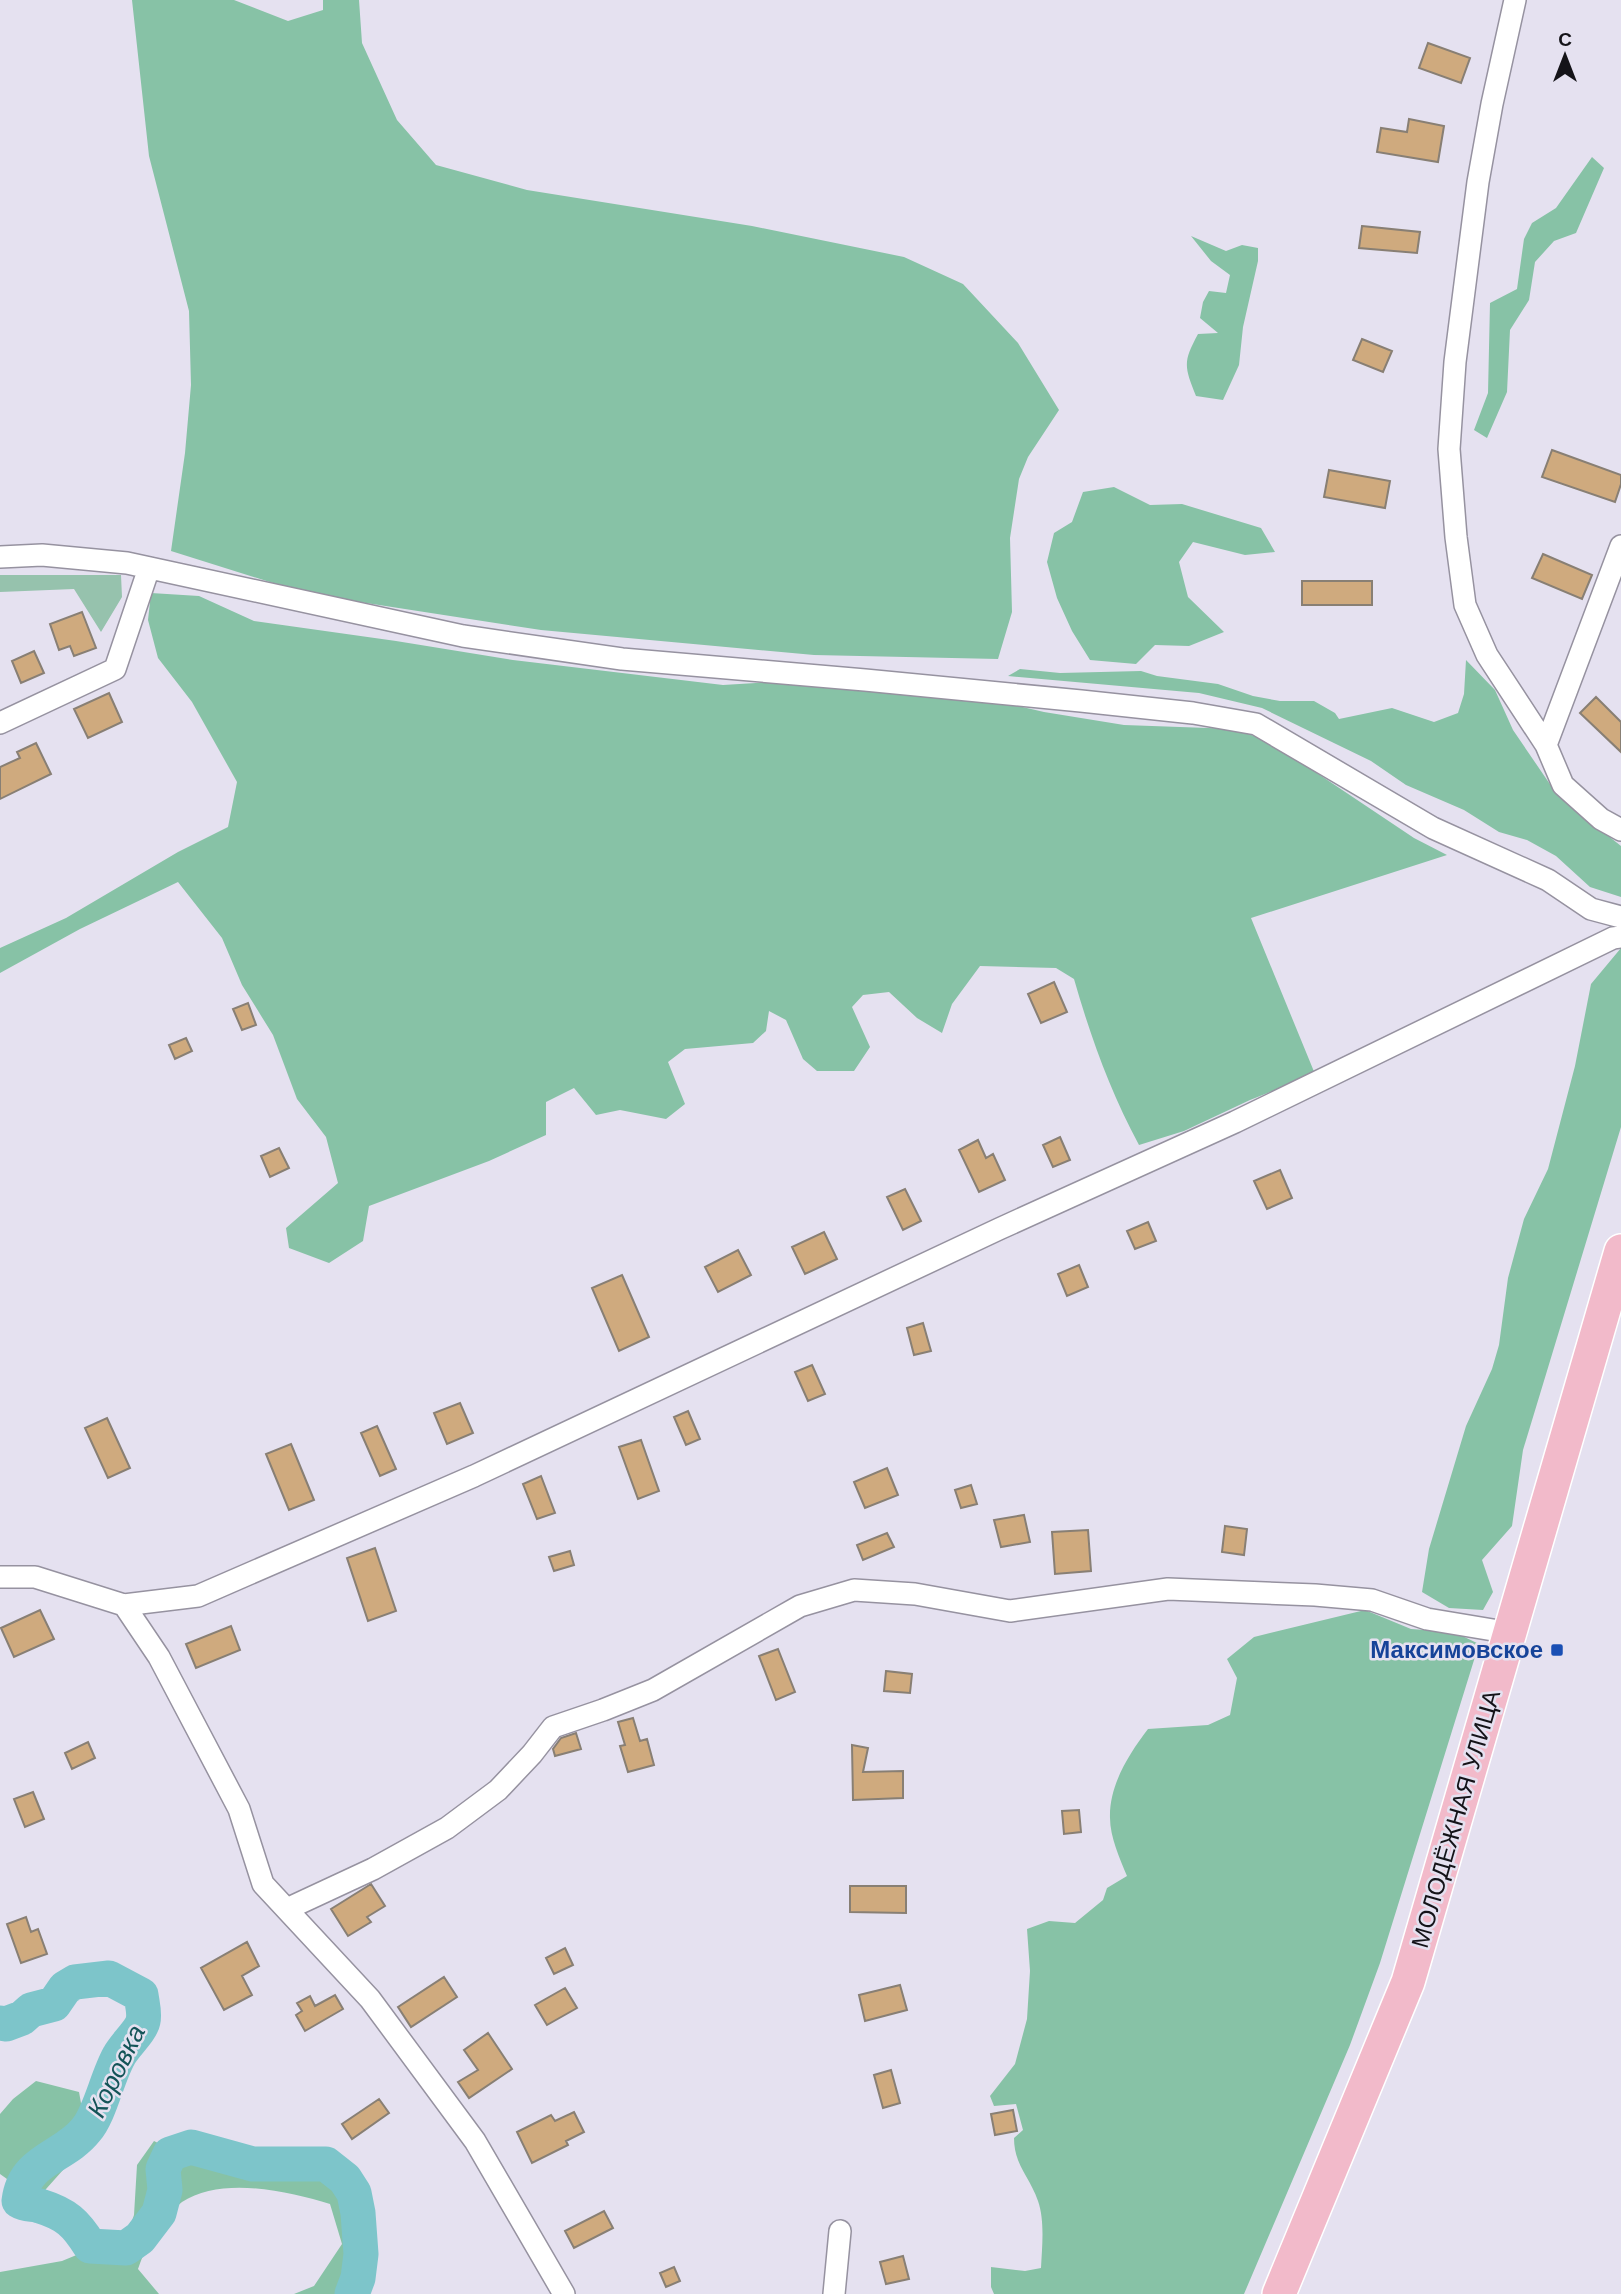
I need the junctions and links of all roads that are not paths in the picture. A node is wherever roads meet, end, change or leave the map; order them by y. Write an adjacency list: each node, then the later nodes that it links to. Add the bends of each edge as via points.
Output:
1 (1515, 0): 6 (street, via 1478,182 1449,449 1465,605 1487,654)
2 (1621, 545): 6 (street)
3 (0, 557): 4 (street, via 42,555)
4 (149, 568): 5 (street, via 115,669); 8 (street, via 463,636 622,659 1180,712 1256,724 1433,828 1548,880 1591,909)
5 (0, 723)
6 (1546, 745): 7 (street, via 1563,785 1601,819)
7 (1621, 830)
8 (1621, 917)
9 (1621, 937): 12 (street, via 474,1476 198,1596)
10 (1621, 1251): 13 (main road, МОЛОДЁЖНАЯ УЛИЦА)
11 (0, 1577): 12 (street, via 35,1577)
12 (124, 1605): 14 (street, via 159,1657 239,1809 263,1884)
13 (1511, 1633): 14 (street, via 1427,1619 1372,1600 1315,1595 1168,1589 1010,1611 915,1594 855,1590 800,1606 653,1690 553,1727 498,1790 447,1828 373,1870); 18 (main road, МОЛОДЁЖНАЯ УЛИЦА, via 1408,1982)
14 (287, 1909): 16 (street, via 370,1999 475,2141)
15 (840, 2231): 17 (street)
16 (564, 2294)
17 (834, 2294)
18 (1279, 2294)

